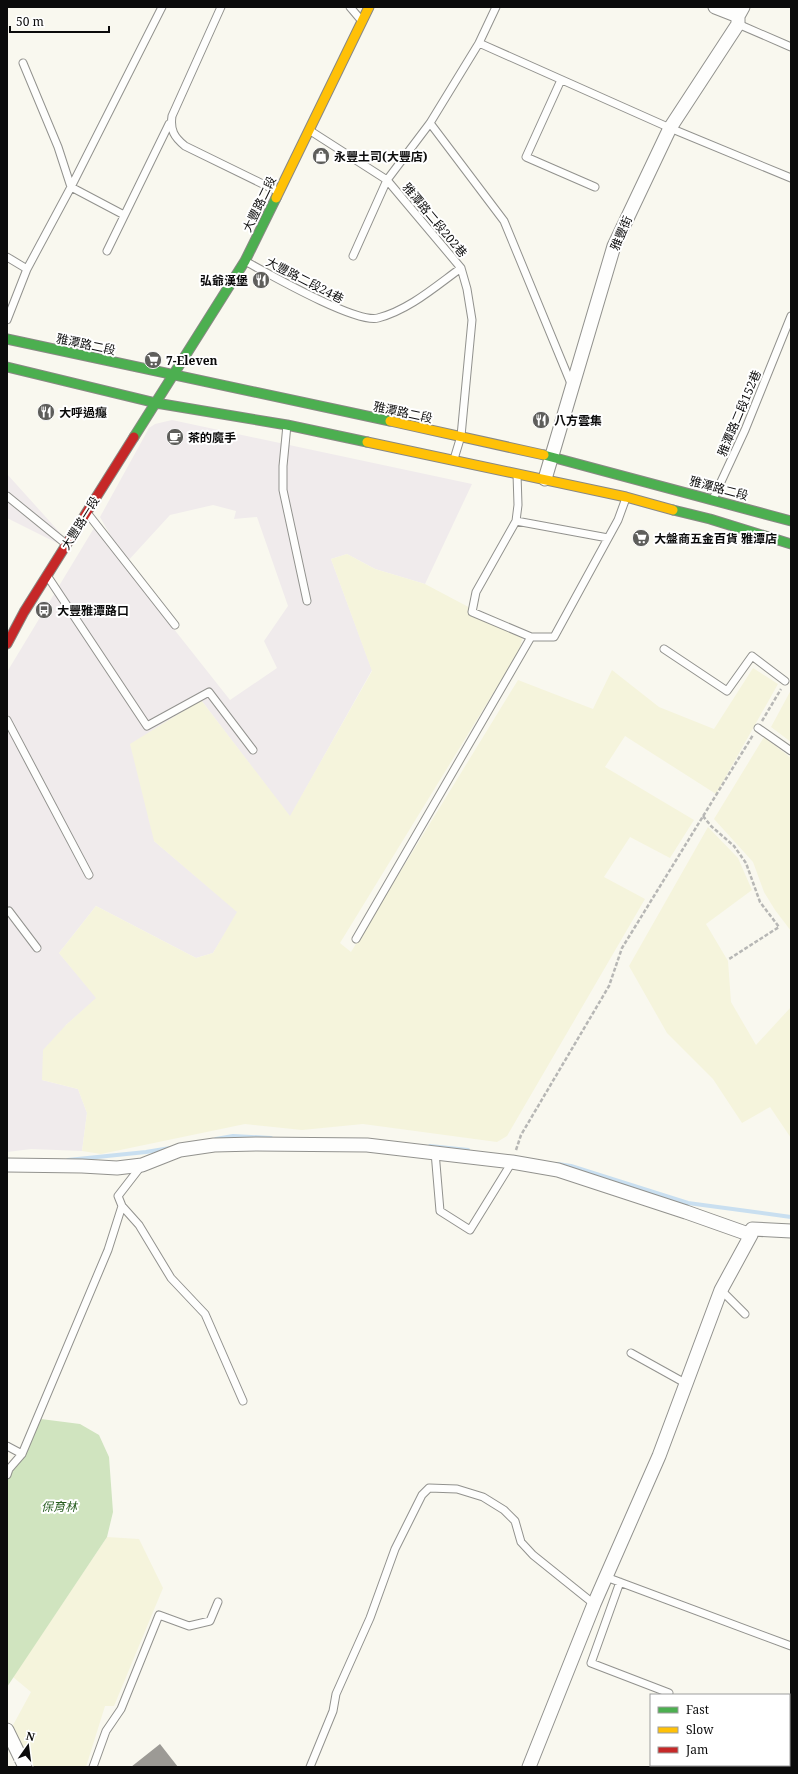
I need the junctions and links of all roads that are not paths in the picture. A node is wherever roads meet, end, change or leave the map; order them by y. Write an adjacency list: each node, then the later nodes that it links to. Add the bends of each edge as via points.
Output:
1 (162, 7): 19 (lane)
2 (221, 7): 21 (lane, via 172,116 172,130 176,139 185,146)
3 (350, 7): 8 (lane)
4 (369, 7): 8 (street, 大豐路二段)
5 (496, 7): 9 (lane)
6 (715, 7): 7 (street)
7 (740, 16): 10 (lane); 15 (street, 雅豐街)
8 (362, 22): 16 (street, 大豐路二段)
9 (479, 43): 12 (lane); 13 (lane)
10 (791, 47)
11 (23, 63): 19 (lane, via 58,147)
12 (561, 80): 15 (lane); 20 (lane, via 526,157)
13 (430, 123): 18 (lane); 34 (lane, via 504,221)
14 (169, 124): 22 (lane)
15 (670, 128): 17 (lane); 34 (street, 雅豐街, via 614,246)
16 (309, 130): 18 (lane, 雅潭路二段202巷); 21 (street, 大豐路二段)
17 (791, 178)
18 (387, 180): 24 (lane); 27 (lane, 雅潭路二段202巷)
19 (71, 186): 22 (lane); 28 (lane)
20 (595, 187)
21 (279, 192): 26 (street, 大豐路二段)
22 (124, 216): 23 (lane)
23 (107, 251)
24 (354, 256)
25 (7, 258): 28 (lane)
26 (245, 261): 27 (lane, 大豐路二段24巷, via 342,311 376,319 399,311); 33 (street, 大豐路二段)
27 (461, 268): 37 (lane, 雅潭路二段202巷, via 468,289 472,320)
28 (27, 269): 30 (lane)
29 (791, 316): 44 (lane, 雅潭路二段152巷)
30 (7, 320)
31 (7, 339): 33 (street, 雅潭路二段)
32 (7, 367): 35 (street, 雅潭路二段)
33 (175, 374): 35 (street, 大豐路二段); 37 (street, 雅潭路二段)
34 (572, 388): 38 (street, 雅豐街)
35 (156, 403): 36 (street, 雅潭路二段); 45 (street, 大豐路一段)
36 (287, 425): 39 (street, 雅潭路二段); 52 (lane, via 283,490)
37 (461, 436): 38 (street, 雅潭路二段); 39 (lane, 雅潭路二段202巷)
38 (552, 457): 41 (street, 雅豐街); 44 (street, 雅潭路二段)
39 (453, 461): 40 (street, 雅潭路二段)
40 (517, 474): 41 (street, 雅潭路二段); 46 (lane)
41 (545, 479): 43 (street, 雅潭路二段)
42 (7, 496): 49 (lane)
43 (626, 497): 44 (street, 雅潭路二段, via 680,512); 48 (lane)
44 (711, 509): 47 (street, 雅潭路二段); 50 (street, 雅潭路二段)
45 (86, 512): 49 (street, 大豐路一段); 53 (lane)
46 (516, 521): 48 (lane); 54 (lane, via 476,592 472,612)
47 (791, 521)
48 (608, 538): 54 (lane, via 554,637)
49 (66, 544): 51 (street, 大豐路一段)
50 (791, 544)
51 (47, 575): 55 (street, 大豐路一段); 60 (lane, via 147,726 209,692)
52 (307, 601)
53 (175, 625)
54 (531, 637): 64 (lane)
55 (7, 644)
56 (664, 648): 57 (lane, via 727,691 752,656)
57 (785, 681)
58 (7, 720): 62 (lane)
59 (758, 728): 61 (lane)
60 (253, 750)
61 (791, 751)
62 (89, 875)
63 (7, 912): 65 (lane, via 9,911)
64 (356, 939)
65 (37, 948)
66 (435, 1152): 67 (street); 67 (lane, via 440,1211 470,1230); 69 (street, via 367,1145 214,1145 180,1150)
67 (512, 1162): 72 (street, via 558,1170)
68 (7, 1165): 69 (street, via 116,1168)
69 (142, 1165): 70 (lane, via 118,1196)
70 (122, 1206): 77 (lane, via 138,1225 172,1278 205,1314); 79 (lane, via 108,1250)
71 (791, 1231): 72 (street, via 752,1229)
72 (751, 1235): 73 (street)
73 (722, 1290): 74 (lane); 76 (street)
74 (745, 1314)
75 (631, 1353): 76 (lane)
76 (685, 1383): 81 (street, via 659,1456)
77 (243, 1401)
78 (7, 1446): 79 (lane)
79 (22, 1454): 80 (lane)
80 (7, 1475)
81 (606, 1577): 82 (lane); 84 (street)
82 (620, 1582): 85 (lane); 86 (lane, via 591,1663)
83 (218, 1602): 89 (lane, via 210,1621 189,1626 158,1616 121,1709 106,1732)
84 (594, 1604): 90 (lane, via 533,1555 521,1542 515,1521 504,1510 483,1498 457,1489 429,1488 422,1495 395,1549 370,1618 336,1694 333,1711); 91 (street)
85 (791, 1646)
86 (669, 1693)
87 (7, 1730): 88 (street)
88 (25, 1767)
89 (93, 1767)
90 (310, 1767)
91 (529, 1767)

